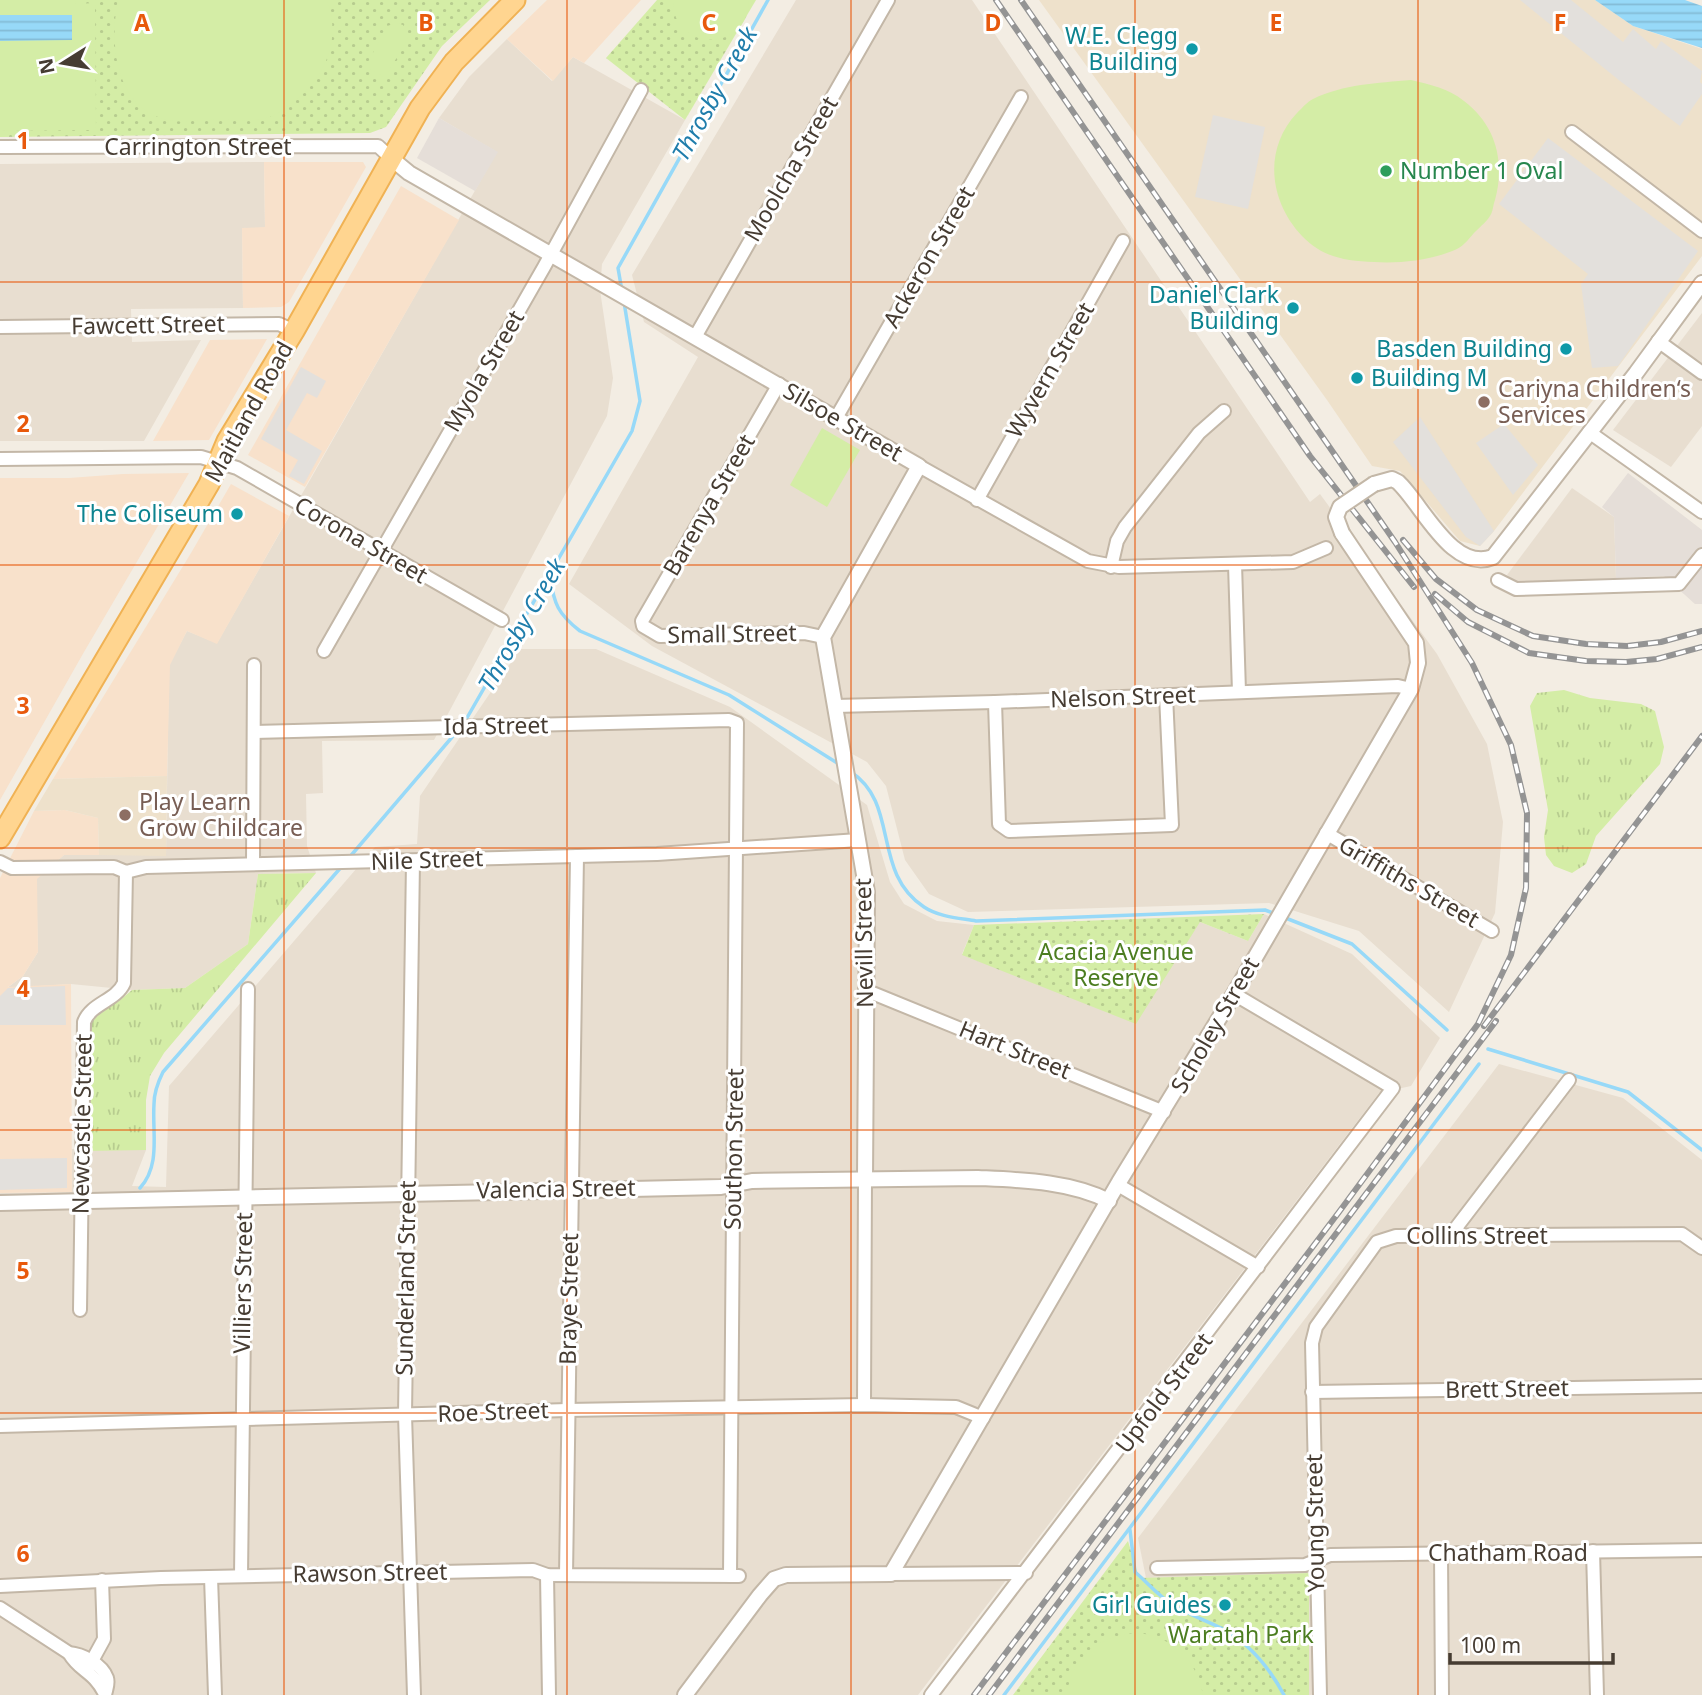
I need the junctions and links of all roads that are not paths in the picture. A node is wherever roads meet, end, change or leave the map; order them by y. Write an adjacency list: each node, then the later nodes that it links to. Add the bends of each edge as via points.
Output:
1 (515, 0): 7 (main road, Maitland Road, via 440,79)
2 (888, 0): 14 (street, Moolcha Street)
3 (641, 90): 10 (street, Myola Street)
4 (1021, 97): 19 (street, Ackeron Street)
5 (1572, 132): 8 (street)
6 (0, 147): 7 (street, Carrington Street, via 378,146)
7 (391, 159): 10 (street, Silsoe Street); 13 (main road, Maitland Road)
8 (1702, 231)
9 (1124, 241): 24 (street, Wyvern Street)
10 (551, 255): 14 (street, Silsoe Street); 27 (street, Myola Street)
11 (1702, 283): 15 (street)
12 (0, 327): 13 (street, Fawcett Street, via 279,324)
13 (294, 331): 22 (main road, Maitland Road)
14 (695, 337): 17 (street, Silsoe Street)
15 (1658, 341): 16 (street); 20 (street)
16 (1702, 373)
17 (779, 384): 19 (street, Silsoe Street); 33 (street, Barenya Street)
18 (1224, 411): 30 (street, via 1199,433 1125,527)
19 (836, 418): 23 (street, Silsoe Street)
20 (1589, 432): 25 (street); 37 (street, Scholey Street, bridge, via 1504,544 1485,561 1462,553 1434,531 1404,487 1392,479 1374,484 1340,507 1336,517 1342,533 1414,640 1418,663)
21 (0, 459): 22 (street, Corona Street, via 201,457)
22 (218, 462): 27 (street, Corona Street, via 237,468); 45 (main road, Maitland Road)
23 (919, 466): 24 (street, Silsoe Street); 34 (street)
24 (977, 500): 30 (street, Silsoe Street, via 1088,561)
25 (1702, 512)
26 (1326, 548): 29 (street, Silsoe Street, via 1293,562)
27 (381, 552): 32 (street, Corona Street); 35 (street, Myola Street)
28 (1702, 555): 31 (street, via 1679,584 1516,589)
29 (1235, 564): 30 (street, Silsoe Street); 38 (street)
30 (1111, 567)
31 (1498, 580)
32 (502, 620)
33 (643, 626): 34 (street, Small Street, via 660,636 804,633)
34 (823, 637): 41 (street, Nevill Street)
35 (324, 651)
36 (254, 665): 43 (street)
37 (1411, 689): 38 (street, Nelson Street); 44 (street, Scholey Street)
38 (1239, 692): 39 (street, Nelson Street)
39 (1166, 695): 40 (street, Nelson Street); 40 (street, via 1172,825 1004,829 999,824)
40 (995, 702): 41 (street, Nelson Street)
41 (835, 706): 46 (street, Nevill Street)
42 (737, 723): 43 (street, Ida Street); 47 (street, Southon Street)
43 (254, 732): 51 (street)
44 (1326, 833): 53 (street, Griffiths Street); 56 (street, Scholey Street)
45 (0, 838)
46 (858, 841): 47 (street, Nile Street); 55 (street, Nevill Street, via 867,892)
47 (737, 850): 48 (street, Nile Street); 60 (street, Southon Street)
48 (577, 856): 49 (street, Nile Street); 62 (street, Braye Street)
49 (413, 861): 51 (street, Nile Street); 63 (street, Sunderland Street)
50 (0, 862): 52 (street, Nile Street, via 12,868 114,867)
51 (253, 864): 52 (street, Nile Street, via 146,867)
52 (126, 872): 66 (street, Newcastle Street, via 124,983 91,1009 83,1023)
53 (1492, 931)
54 (248, 989): 64 (street, Villiers Street)
55 (865, 990): 58 (street, Hart Street); 59 (street, Nevill Street)
56 (1234, 994): 58 (street, Scholey Street); 70 (street, Upfold Street, via 1393,1088)
57 (1569, 1080): 68 (street)
58 (1164, 1112): 61 (street, Scholey Street)
59 (865, 1180): 60 (street, Valencia Street); 65 (street, Valencia Street, via 1014,1180 1092,1192); 74 (street, Nevill Street)
60 (733, 1184): 62 (street, Valencia Street); 75 (street, Southon Street)
61 (1118, 1185): 65 (street, Scholey Street); 70 (street)
62 (571, 1189): 63 (street, Valencia Street); 76 (street, Braye Street)
63 (407, 1193): 64 (street, Valencia Street); 77 (street, Sunderland Street)
64 (244, 1198): 66 (street, Valencia Street); 79 (street, Villiers Street)
65 (1109, 1200): 78 (street, Scholey Street)
66 (81, 1202): 67 (street, Valencia Street); 71 (street, Newcastle Street)
67 (0, 1203)
68 (1449, 1237): 69 (street, Collins Street, via 1682,1234); 73 (street, Collins Street, via 1396,1236 1377,1242 1315,1327)
69 (1702, 1248)
70 (1258, 1267): 87 (street, Upfold Street)
71 (80, 1310)
72 (1702, 1386): 73 (street, Brett Street)
73 (1312, 1392): 84 (street, Young Street)
74 (864, 1405): 75 (street, Roe Street); 78 (street, Roe Street, via 956,1407)
75 (731, 1407): 76 (street, Roe Street); 92 (street, Southon Street)
76 (568, 1410): 77 (street, Roe Street); 90 (street, Braye Street)
77 (405, 1415): 79 (street, Roe Street); 86 (street, Sunderland Street)
78 (983, 1418): 88 (street, Scholey Street)
79 (241, 1420): 80 (street, Roe Street); 91 (street, Villiers Street)
80 (0, 1426)
81 (1702, 1550): 82 (street, Chatham Road)
82 (1593, 1551): 83 (street, Chatham Road); 106 (street)
83 (1441, 1553): 84 (street, Chatham Road, via 1330,1555); 105 (street)
84 (1316, 1561): 85 (street, Chatham Road, via 1305,1565); 104 (street, Young Street)
85 (1157, 1568)
86 (411, 1572): 89 (street, Rawson Street, via 533,1570); 91 (street, Rawson Street); 100 (street, Sunderland Street)
87 (1026, 1573): 88 (street); 103 (street, Upfold Street)
88 (891, 1574): 102 (street, via 786,1574 769,1583)
89 (547, 1575): 90 (street, Rawson Street); 101 (street)
90 (566, 1575): 92 (street, Rawson Street)
91 (241, 1576): 93 (street, Rawson Street)
92 (735, 1576)
93 (211, 1577): 94 (street, Rawson Street); 99 (street)
94 (102, 1580): 95 (street, Rawson Street); 97 (street, via 104,1639)
95 (0, 1586)
96 (0, 1608): 97 (street, via 69,1653 75,1663)
97 (90, 1666): 98 (street, via 106,1674)
98 (105, 1695)
99 (215, 1695)
100 (414, 1695)
101 (549, 1695)
102 (685, 1695)
103 (931, 1695)
104 (1320, 1695)
105 (1442, 1695)
106 (1597, 1695)

